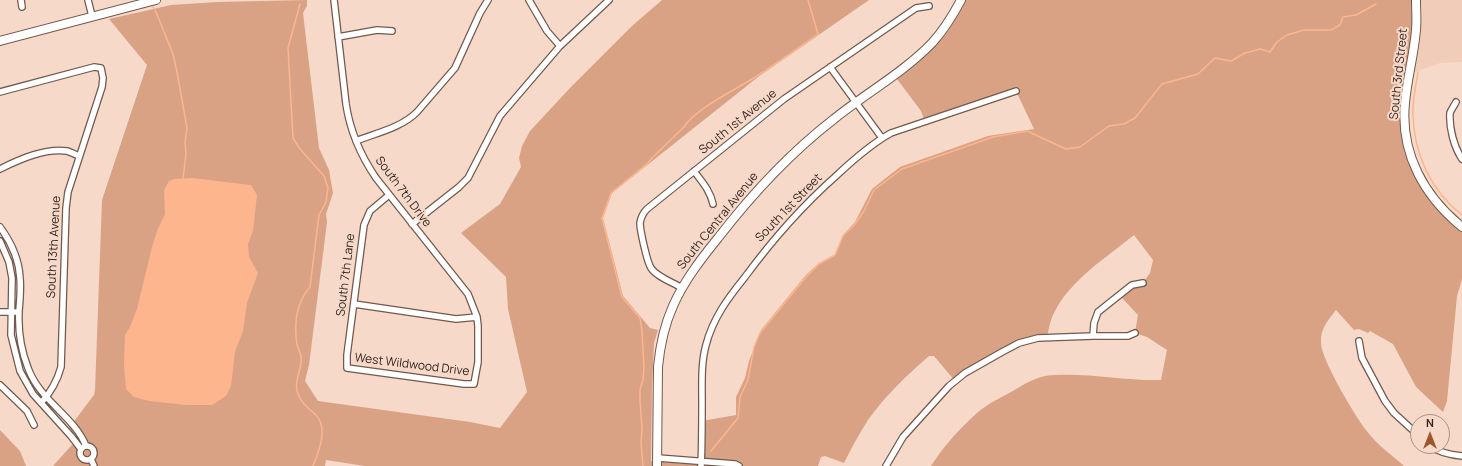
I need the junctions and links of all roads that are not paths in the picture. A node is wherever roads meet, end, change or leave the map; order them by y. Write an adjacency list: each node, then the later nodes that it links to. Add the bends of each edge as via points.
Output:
1 (21, 0): 11 (street)
2 (88, 0): 12 (street)
3 (156, 0): 12 (street)
4 (334, 0): 14 (street, South 7th Drive)
5 (488, 0): 23 (street, via 455,68 417,112 398,125)
6 (529, 0): 16 (street, via 547,31)
7 (609, 0): 16 (street)
8 (960, 0): 20 (street, South Central Avenue, via 942,31 929,46 907,66)
9 (1416, 0): 32 (street, South 3rd Street, via 1416,30 1404,115 1408,146 1428,191 1440,207)
10 (929, 6): 17 (street, South 1st Avenue, via 916,8)
11 (22, 7)
12 (92, 16): 15 (street)
13 (392, 31): 14 (street, via 377,30)
14 (338, 37): 23 (street, South 7th Drive, via 348,116)
15 (0, 41)
16 (560, 46): 30 (street, via 500,116 468,178)
17 (830, 67): 20 (street); 27 (street, South 1st Avenue, via 784,99)
18 (1016, 91): 22 (street, South 1st Street)
19 (0, 92): 24 (street, South 13th Avenue, via 94,67 101,68 102,87)
20 (855, 102): 22 (street); 35 (street, South Central Avenue, via 795,151 755,191)
21 (1456, 102): 25 (street, via 1450,112 1451,131)
22 (882, 138): 56 (street, South 1st Street, via 813,196 786,224 717,315 710,330 703,361)
23 (356, 141): 28 (street, South 7th Drive, via 365,162)
24 (79, 156): 26 (street, via 52,151 27,157); 47 (street, South 13th Avenue, via 66,208 61,367 57,380)
25 (1462, 159)
26 (0, 169)
27 (694, 171): 29 (street, via 708,189); 35 (street, South 1st Avenue, via 654,202 642,214 640,223 651,267 658,275)
28 (389, 195): 30 (street, South 7th Drive); 36 (street, South 7th Lane, via 370,211 364,225)
29 (713, 204)
30 (412, 224): 40 (street, South 7th Drive, via 468,294)
31 (0, 227): 39 (street, via 17,260 21,291)
32 (1462, 227)
33 (0, 241): 38 (street, via 10,262 13,291)
34 (1143, 283): 42 (street, via 1132,285 1098,312)
35 (682, 288): 55 (street, South Central Avenue, via 661,339 658,367)
36 (354, 304): 40 (street, via 456,319); 44 (street, South 7th Lane)
37 (0, 312): 38 (street)
38 (11, 312): 39 (street); 48 (street, via 11,335 20,370 32,394)
39 (19, 312): 47 (street, via 21,342 28,368)
40 (477, 317): 45 (street, South 7th Drive, via 479,341)
41 (1135, 332): 42 (street, via 1128,336)
42 (1093, 336): 59 (street, via 1046,337 1019,343 966,373 949,386 917,421 896,447)
43 (1359, 341): 50 (street, via 1362,358 1385,401)
44 (347, 368): 45 (street, West Wildwood Drive, via 441,382)
45 (474, 384)
46 (0, 385): 49 (street, via 27,410)
47 (46, 398): 48 (street, South 13th Avenue); 51 (street, via 79,432)
48 (41, 403): 51 (street)
49 (34, 425)
50 (1410, 428)
51 (84, 447): 54 (street, via 80,453 82,458); 54 (street, via 92,447 95,452)
52 (1450, 454): 53 (street)
53 (1462, 456)
54 (91, 460): 57 (street)
55 (657, 462): 56 (street)
56 (701, 464): 58 (street)
57 (94, 466)
58 (739, 466)
59 (886, 466)

